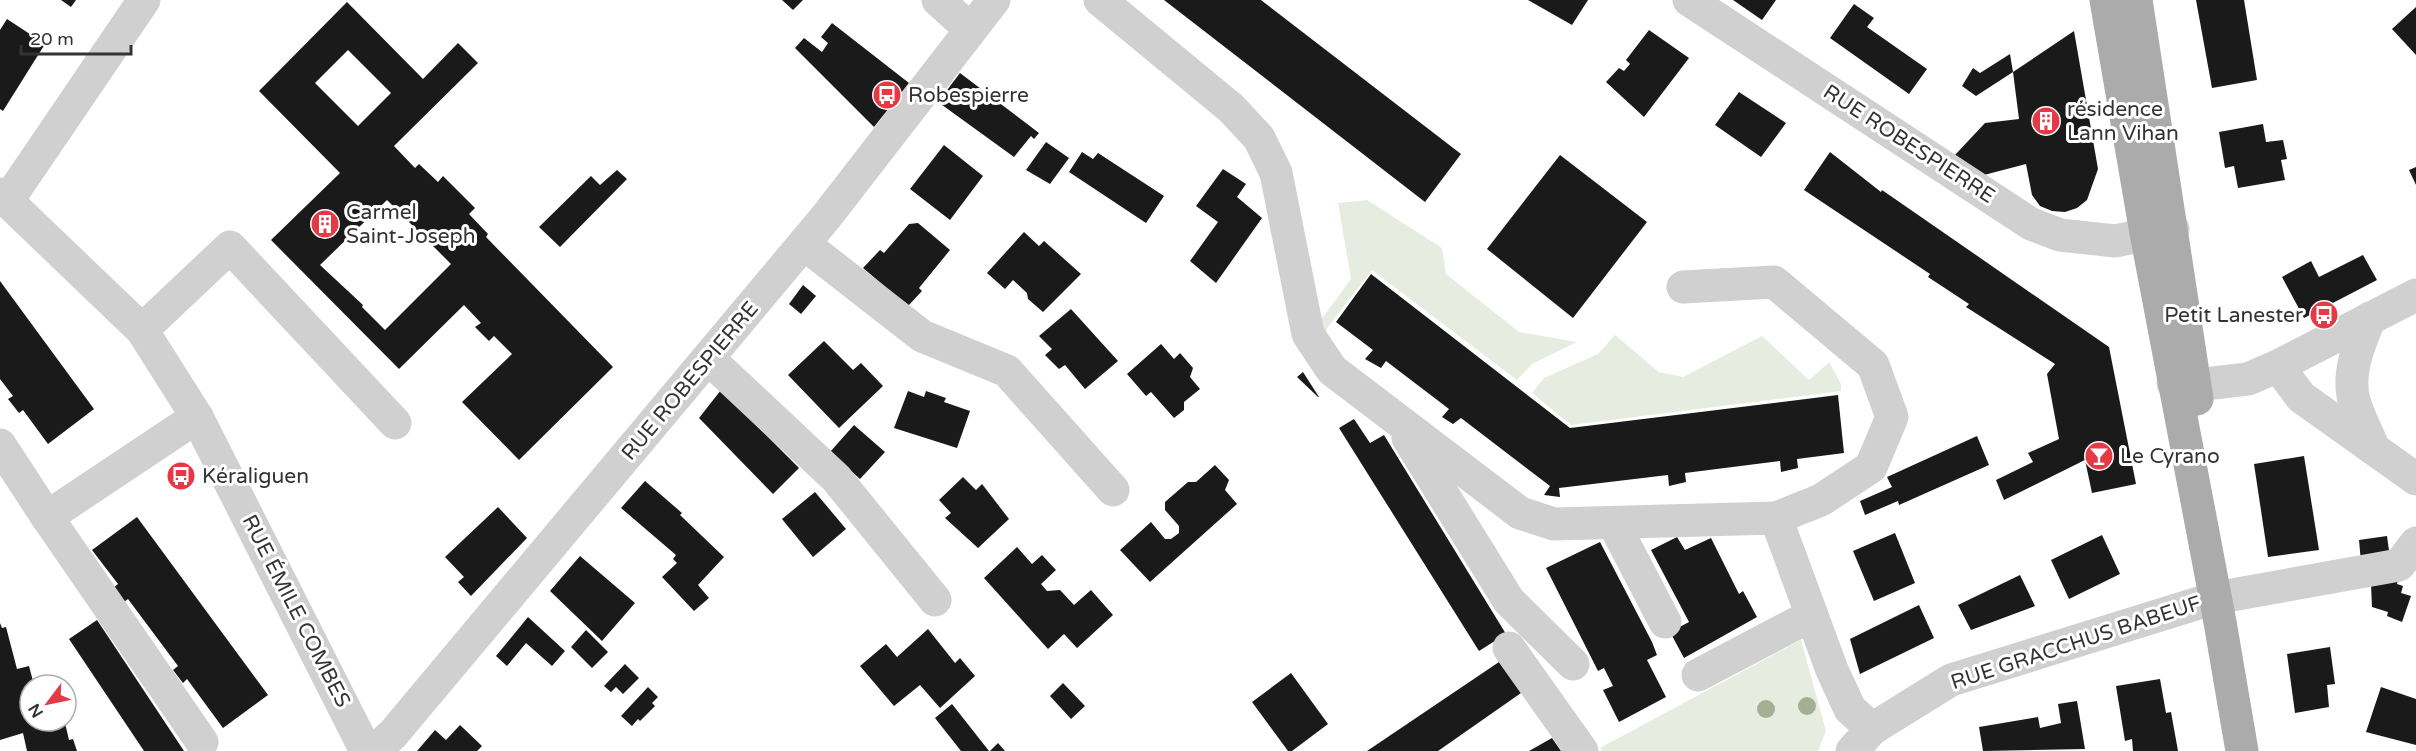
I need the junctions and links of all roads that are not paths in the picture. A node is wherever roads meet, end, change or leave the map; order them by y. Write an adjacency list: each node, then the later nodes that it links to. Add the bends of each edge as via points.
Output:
1 (144, 0): 9 (street)
2 (938, 0): 8 (street)
3 (994, 0): 8 (street, RUE ROBESPIERRE)
4 (1100, 0): 20 (street, via 1231,108 1259,138 1276,173 1308,334 1332,370)
5 (1689, 0): 10 (street, RUE ROBESPIERRE, via 2031,224 2060,235 2115,241)
6 (2106, 0): 10 (main road)
7 (2136, 0): 10 (main road)
8 (970, 29): 11 (street, RUE ROBESPIERRE)
9 (4, 197): 15 (street, RUE ÉMILE COMBES)
10 (2159, 231): 18 (main road)
11 (804, 244): 16 (street, RUE ROBESPIERRE); 25 (street, via 922,336 1007,371)
12 (1683, 288): 27 (street, via 1774,282 1873,364 1892,417 1871,467 1821,500)
13 (2416, 296): 14 (street)
14 (2370, 318): 17 (street); 23 (street, via 2357,348 2352,383 2353,398)
15 (142, 330): 19 (street, RUE ÉMILE COMBES); 21 (street, via 230,247)
16 (709, 359): 31 (street, via 836,478); 40 (street, RUE ROBESPIERRE, via 393,734)
17 (2278, 366): 18 (street, via 2248,379); 23 (street, via 2301,397)
18 (2184, 384): 30 (main road)
19 (197, 417): 26 (street); 39 (street, RUE ÉMILE COMBES)
20 (1398, 421): 28 (street, via 1520,513 1554,524); 35 (street, via 1509,601)
21 (396, 423)
22 (0, 445): 26 (street)
23 (2374, 449): 24 (street)
24 (2416, 479)
25 (1113, 490)
26 (47, 517): 38 (street)
27 (1776, 518): 28 (street); 32 (street)
28 (1614, 524): 33 (street)
29 (2416, 543): 30 (street, RUE GRACCHUS BABEUF, via 2399,565)
30 (2215, 598): 37 (street, RUE GRACCHUS BABEUF, via 1951,680); 42 (main road)
31 (935, 600)
32 (1812, 615): 36 (street); 37 (street)
33 (1665, 621)
34 (1509, 648): 41 (street)
35 (1573, 664)
36 (1698, 675)
37 (1862, 740)
38 (202, 742)
39 (366, 751)
40 (374, 751)
41 (1582, 751)
42 (2242, 751)

